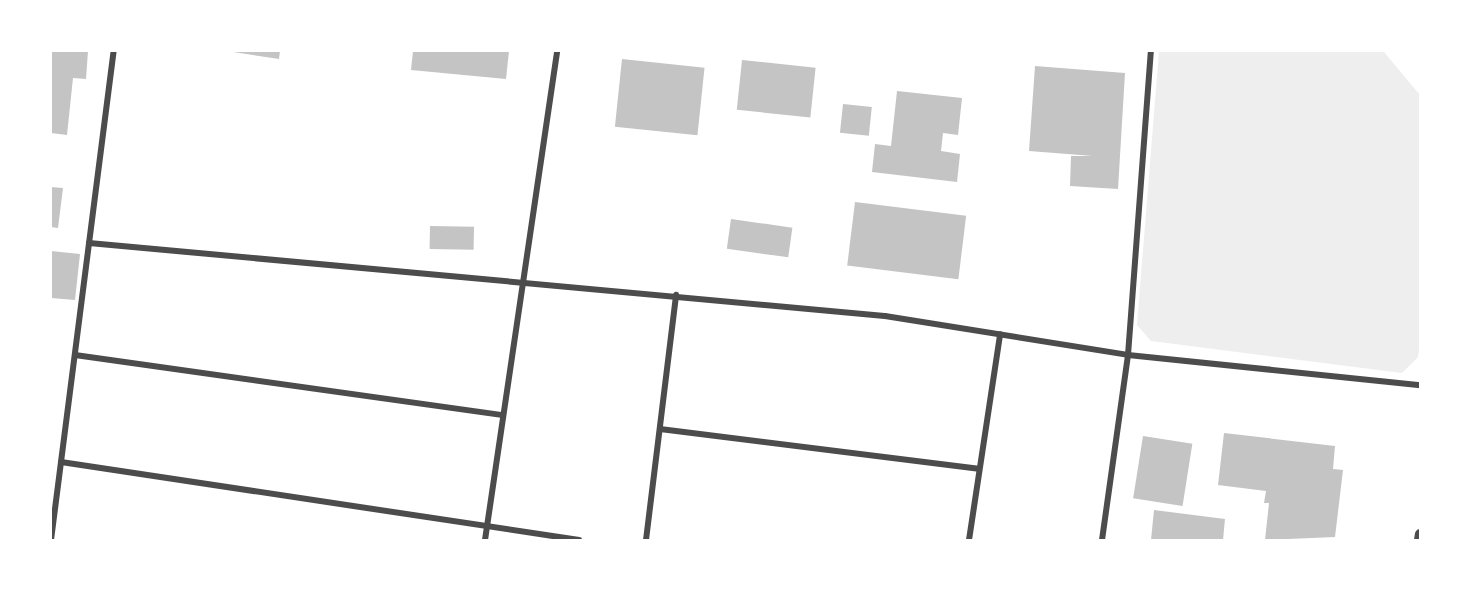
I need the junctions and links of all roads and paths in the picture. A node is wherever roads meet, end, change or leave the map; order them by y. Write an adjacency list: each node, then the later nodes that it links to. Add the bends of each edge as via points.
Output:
1 (114, 51): 4 (street)
2 (557, 51): 5 (street)
3 (1151, 51): 9 (street)
4 (89, 243): 5 (street); 8 (street)
5 (522, 280): 6 (street); 11 (street)
6 (676, 295): 7 (street, via 885,316); 12 (street)
7 (1000, 334): 9 (street); 14 (street)
8 (75, 355): 11 (street); 13 (street)
9 (1128, 355): 10 (street); 22 (street)
10 (1420, 385)
11 (503, 415): 15 (street)
12 (660, 429): 14 (street); 20 (street)
13 (61, 462): 15 (street); 17 (street)
14 (979, 469): 21 (street)
15 (488, 525): 18 (street); 19 (street)
16 (1420, 534): 23 (street)
17 (51, 540)
18 (485, 540)
19 (579, 540)
20 (646, 540)
21 (969, 540)
22 (1102, 540)
23 (1419, 540)

